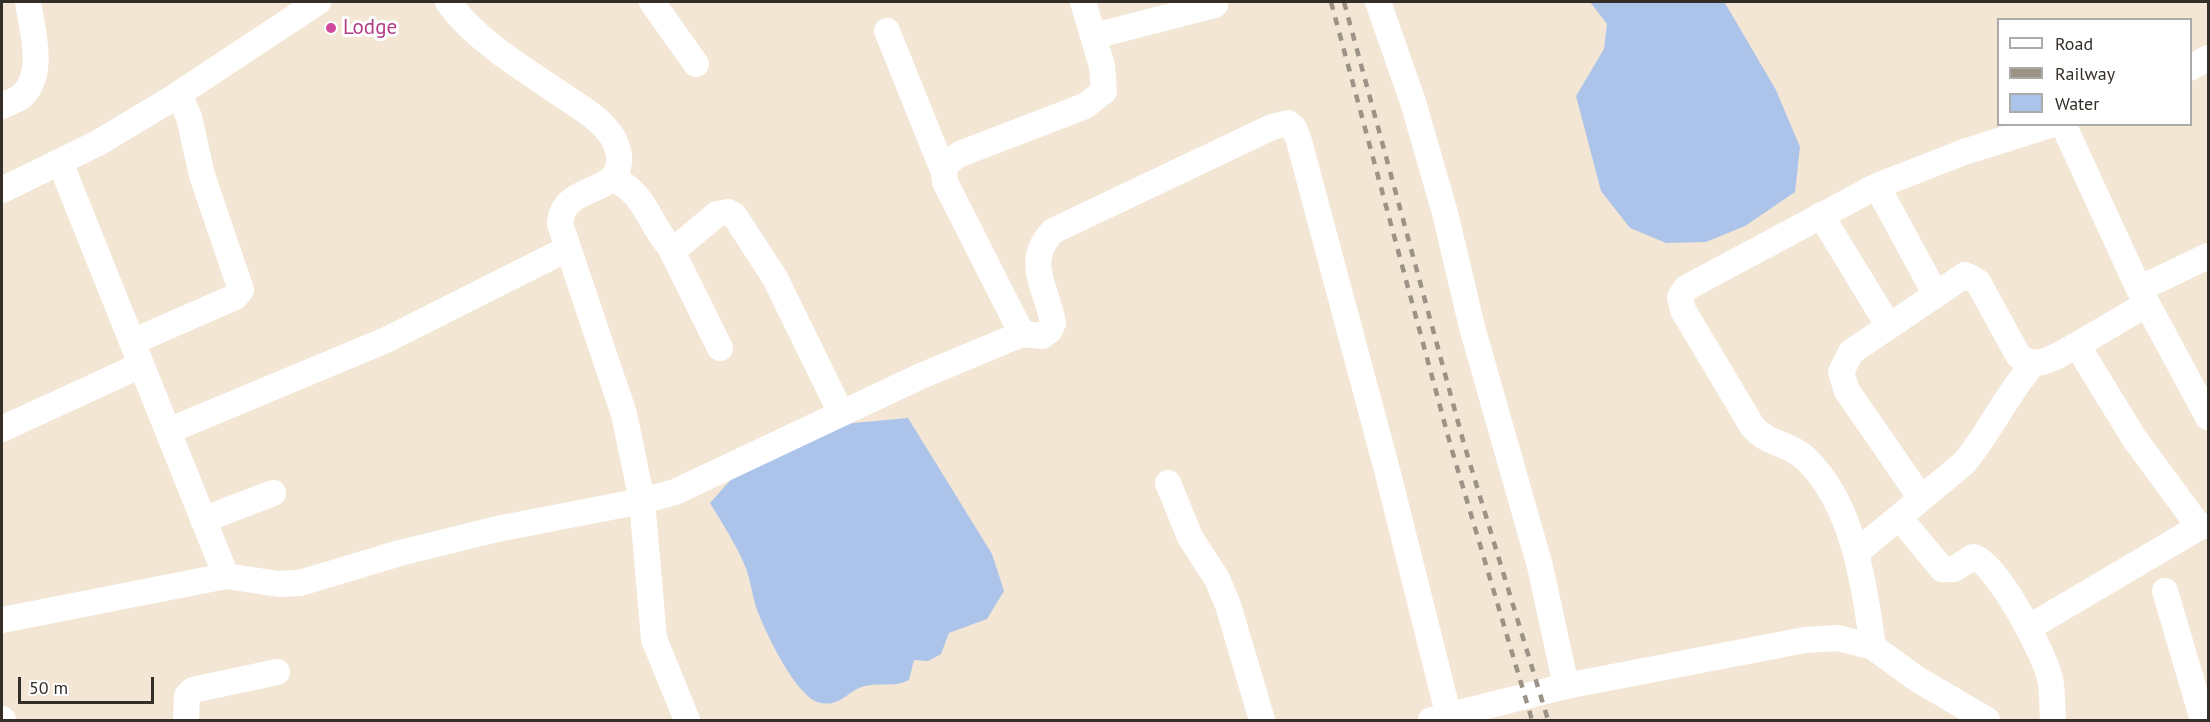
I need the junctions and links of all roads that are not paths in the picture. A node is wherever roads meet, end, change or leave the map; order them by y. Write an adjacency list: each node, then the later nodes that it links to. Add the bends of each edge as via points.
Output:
1 (28, 2): 14 (street, via 34,41 33,82 21,97)
2 (318, 2): 13 (street)
3 (448, 2): 19 (street, via 488,43 608,130 619,156 619,167)
4 (652, 2): 11 (street)
5 (1083, 2): 9 (street)
6 (1378, 2): 52 (street, via 1413,102 1445,213 1472,327 1540,566)
7 (1215, 5): 9 (street)
8 (887, 31): 18 (street)
9 (1094, 36): 18 (street, via 1105,78 1104,91 1095,100 960,154 947,162)
10 (2208, 58): 12 (street)
11 (696, 64)
12 (2192, 67)
13 (179, 95): 17 (street); 32 (street, via 241,290)
14 (2, 106)
15 (2047, 126): 20 (street, via 1964,152)
16 (2064, 126): 27 (street)
17 (60, 162): 21 (street); 32 (street)
18 (943, 171): 29 (street)
19 (612, 178): 23 (street, via 644,203); 24 (street, via 568,201 560,213)
20 (1877, 186): 22 (street); 26 (street)
21 (2, 190)
22 (1821, 215): 28 (street); 45 (street, via 1686,288 1680,304 1752,426 1767,440 1794,450 1818,474)
23 (670, 247): 31 (street); 34 (street, via 681,244 717,214 734,215 781,288)
24 (567, 249): 37 (street, via 386,340); 41 (street, via 624,414)
25 (2208, 256): 27 (street)
26 (1935, 293): 28 (street); 33 (street, via 1958,277 1971,277 1978,282 2018,355)
27 (2143, 296): 30 (street); 35 (street)
28 (1888, 325): 40 (street, via 1851,352 1841,372 1842,382)
29 (1022, 334): 34 (street); 53 (street, via 1042,336 1053,323 1037,269 1040,248 1053,231 1272,127 1288,123 1294,128 1387,470)
30 (2077, 345): 33 (street); 44 (street, via 2134,438)
31 (720, 348)
32 (137, 353): 36 (street); 37 (street)
33 (2033, 364): 40 (street, via 1964,463)
34 (842, 413): 41 (street, via 675,492)
35 (2208, 417)
36 (2, 429)
37 (168, 431): 43 (street)
38 (1168, 483): 56 (street, via 1191,537 1228,605)
39 (273, 493): 43 (street)
40 (1921, 498): 42 (street)
41 (642, 501): 46 (street, via 486,532 300,583); 55 (street, via 654,639)
42 (1899, 517): 45 (street); 49 (street, via 1942,569 1954,569 1973,557 1984,562)
43 (203, 520): 46 (street)
44 (2205, 526): 49 (street)
45 (1857, 552): 50 (street)
46 (226, 576): 48 (street)
47 (2165, 591): 59 (street)
48 (2, 620)
49 (2028, 628): 58 (street, via 2050,678)
50 (1873, 647): 52 (street, via 1838,638 1805,640); 57 (street, via 1917,679)
51 (276, 672): 54 (street, via 193,690 187,696)
52 (1566, 686): 53 (street)
53 (1440, 719)
54 (186, 720)
55 (687, 720)
56 (1262, 720)
57 (1987, 720)
58 (2053, 720)
59 (2203, 720)

